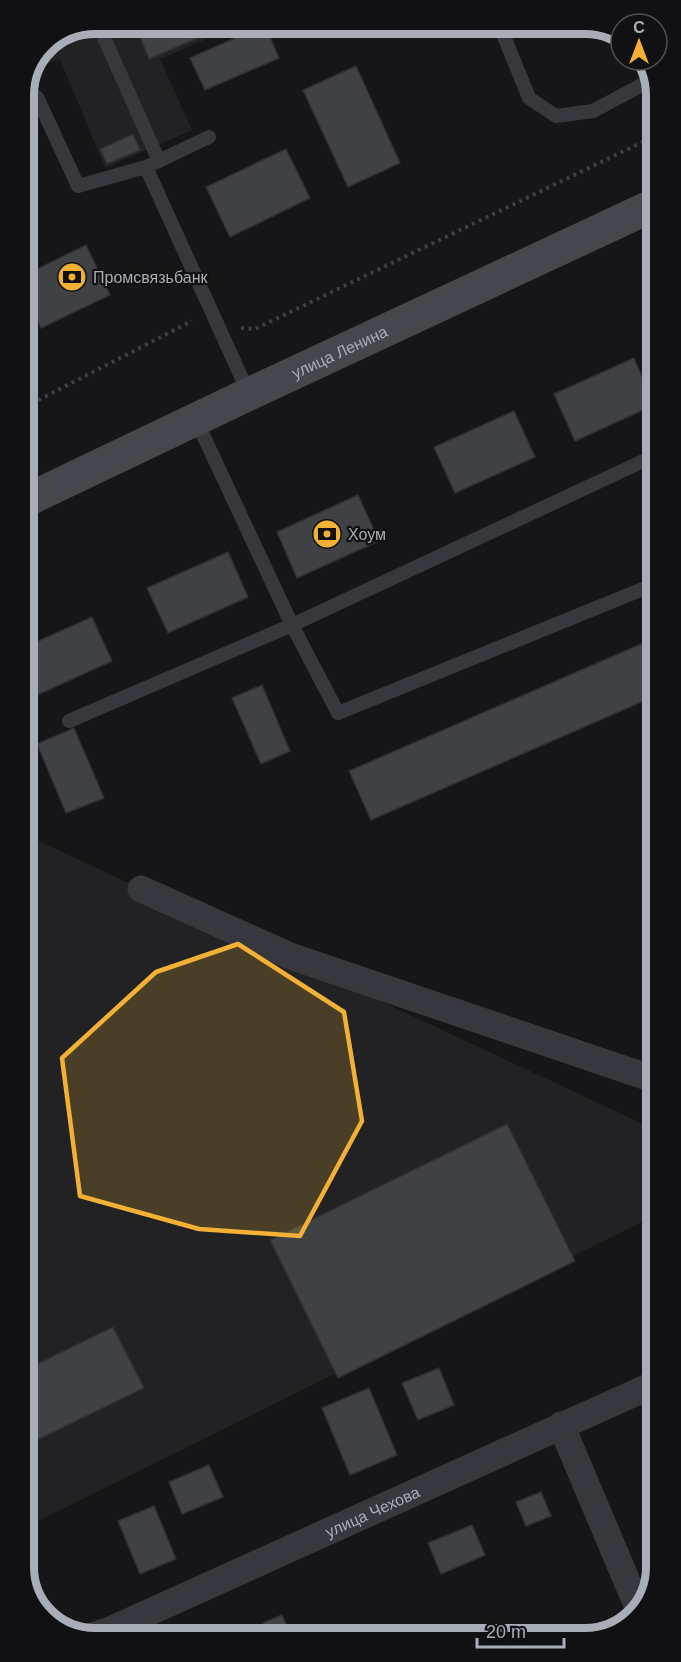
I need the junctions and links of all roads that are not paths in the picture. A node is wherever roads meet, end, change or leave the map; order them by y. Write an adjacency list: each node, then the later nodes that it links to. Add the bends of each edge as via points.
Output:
1 (102, 34): 6 (lane)
2 (503, 35): 3 (lane, via 529,98 556,116 592,111)
3 (645, 84)
4 (37, 97): 6 (lane, via 78,186)
5 (209, 137): 6 (lane)
6 (153, 164): 8 (lane)
7 (646, 209): 8 (main road, улица Ленина)
8 (249, 394): 9 (main road, улица Ленина)
9 (196, 420): 11 (main road, улица Ленина); 13 (lane)
10 (646, 460): 13 (lane)
11 (35, 496)
12 (646, 588): 13 (lane, via 338,713)
13 (292, 625): 14 (lane)
14 (69, 721)
15 (141, 889): 16 (street, via 290,956)
16 (646, 1077)
17 (646, 1388): 18 (street, улица Чехова)
18 (561, 1425): 19 (street); 20 (street, улица Чехова)
19 (635, 1601)
20 (116, 1627)

